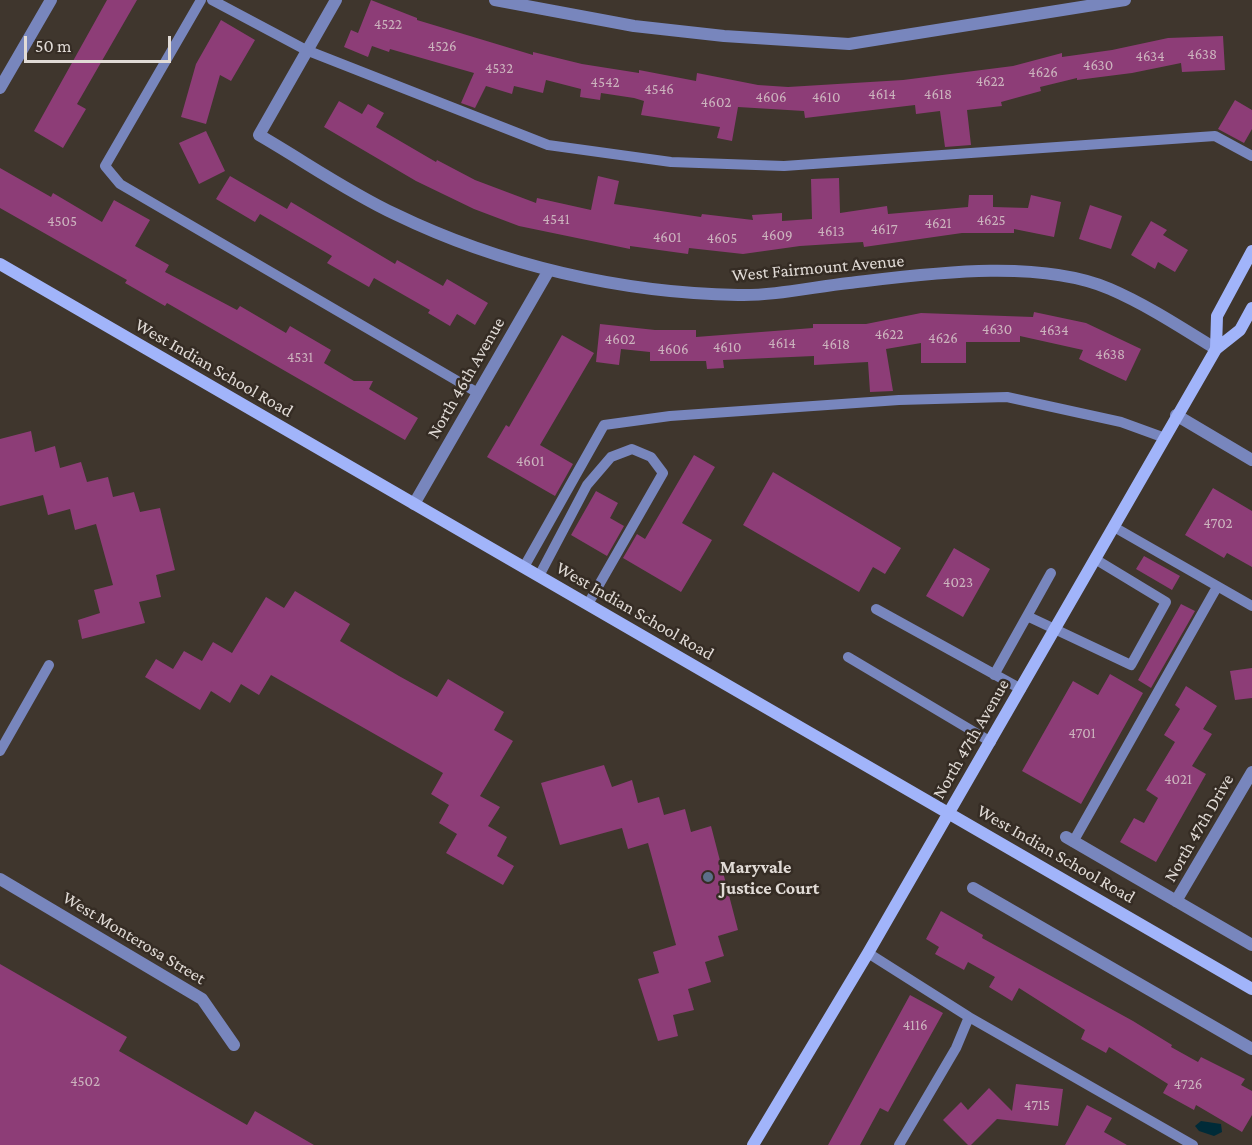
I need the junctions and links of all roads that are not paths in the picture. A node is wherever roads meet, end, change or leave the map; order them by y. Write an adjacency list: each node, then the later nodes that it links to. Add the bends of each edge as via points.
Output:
1 (51, 0): 8 (street)
2 (201, 0): 15 (lane, via 105,166 120,184)
3 (212, 0): 7 (lane)
4 (336, 0): 7 (street)
5 (495, 0): 6 (street, via 634,26 849,44)
6 (1125, 0)
7 (306, 50): 9 (lane, via 548,145 671,162 784,166 1215,136); 12 (street, West Fairmount Avenue, via 259,135 393,213 468,245)
8 (0, 87)
9 (1252, 156)
10 (1252, 251): 14 (main road, North 47th Avenue, via 1217,316)
11 (0, 264): 19 (main road, West Indian School Road)
12 (549, 270): 14 (street, West Fairmount Avenue, via 608,282 740,296 1006,270 1042,273 1110,288); 15 (street, North 46th Avenue)
13 (1251, 314): 14 (main road, North 47th Avenue, via 1240,330)
14 (1216, 349): 16 (main road, North 47th Avenue)
15 (478, 393): 19 (street, North 46th Avenue)
16 (1176, 415): 17 (main road, North 47th Avenue); 18 (street)
17 (1165, 438): 20 (main road, North 47th Avenue); 22 (lane, via 1121,422 1007,397 888,400 604,425)
18 (1252, 460)
19 (414, 504): 22 (main road, West Indian School Road)
20 (1114, 527): 21 (main road, North 47th Avenue); 25 (lane)
21 (1095, 559): 30 (main road, North 47th Avenue); 30 (lane, via 1166,602 1131,665)
22 (524, 567): 24 (main road, West Indian School Road)
23 (1051, 573): 29 (lane)
24 (539, 576): 26 (main road, West Indian School Road); 26 (lane, via 587,485 611,457 632,449 651,457 663,473)
25 (1217, 587): 27 (lane); 39 (lane)
26 (588, 604): 38 (main road, West Indian School Road)
27 (1252, 606)
28 (876, 609): 33 (lane)
29 (1027, 616): 30 (lane); 33 (lane)
30 (1056, 628): 34 (main road, North 47th Avenue)
31 (848, 657): 35 (lane)
32 (49, 665): 36 (lane)
33 (994, 675): 34 (lane)
34 (1021, 689): 35 (main road, North 47th Avenue)
35 (991, 742): 38 (main road, North 47th Avenue)
36 (0, 751)
37 (1252, 772): 42 (street, North 47th Drive)
38 (949, 813): 44 (main road, North 47th Avenue); 45 (main road, West Indian School Road)
39 (1070, 840): 42 (street, West Indian School Road)
40 (0, 879): 47 (street, West Monterosa Street, via 202,999)
41 (973, 888): 48 (street)
42 (1176, 901): 43 (street, West Indian School Road)
43 (1252, 945)
44 (868, 953): 46 (lane); 49 (main road, North 47th Avenue)
45 (1252, 989)
46 (969, 1017): 50 (lane, via 956,1048); 51 (lane)
47 (234, 1045)
48 (1252, 1049)
49 (753, 1145)
50 (899, 1145)
51 (1193, 1145)

